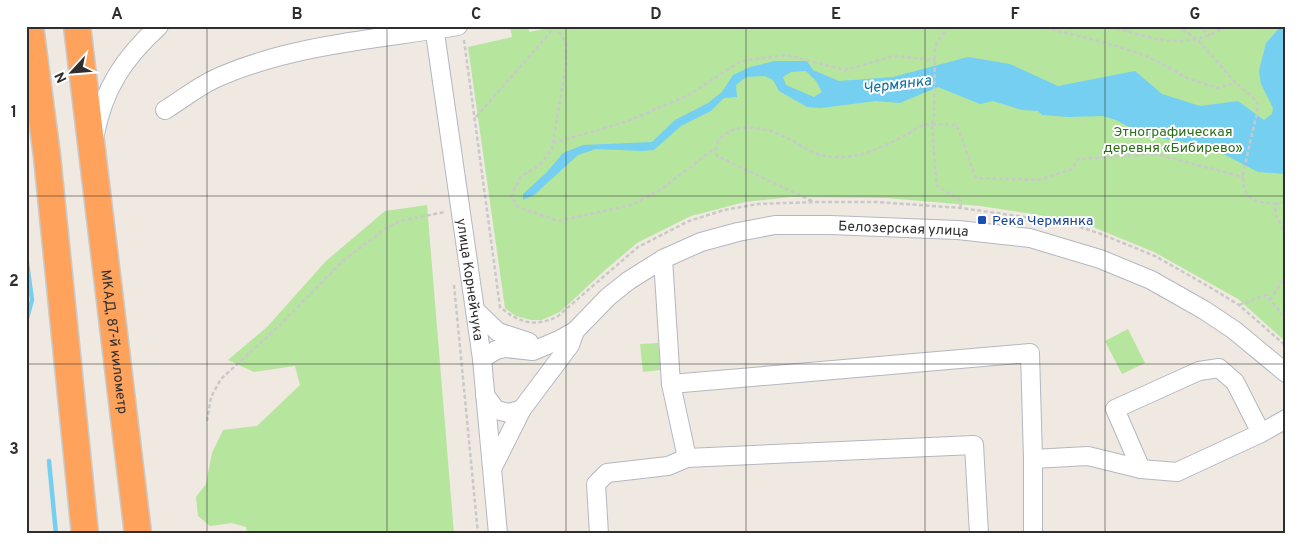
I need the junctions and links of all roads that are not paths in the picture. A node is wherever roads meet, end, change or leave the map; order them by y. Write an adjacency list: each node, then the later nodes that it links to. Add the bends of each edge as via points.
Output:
1 (30, 26): 23 (highway, via 47,156)
2 (76, 26): 7 (highway, МКАД, 87-й километр)
3 (159, 26): 7 (street, via 140,44 108,88)
4 (458, 26): 5 (street)
5 (434, 28): 6 (street, via 273,56 219,77); 9 (street, улица Корнейчука)
6 (165, 110)
7 (92, 149): 24 (highway, МКАД, 87-й километр)
8 (663, 259): 10 (street, Белозерская улица, via 608,297); 13 (street, Белозерская улица, via 701,242 775,226 949,229 1030,238 1100,258 1151,280 1234,330); 14 (street)
9 (475, 310): 11 (street, via 498,332 533,344); 12 (street, улица Корнейчука)
10 (575, 331): 11 (street, Белозерская улица); 16 (street, Белозерская улица, via 570,345)
11 (549, 344): 12 (street, Белозерская улица, via 533,351 496,350)
12 (482, 359): 15 (street, улица Корнейчука)
13 (1286, 373)
14 (671, 384): 19 (street); 20 (street, via 1030,353)
15 (486, 395): 16 (street, via 496,410 509,413); 21 (street, улица Корнейчука)
16 (522, 409): 21 (street, Белозерская улица)
17 (1286, 419): 18 (street)
18 (1261, 433): 22 (street, via 1177,472); 22 (street, via 1235,382 1219,368 1199,371 1115,409)
19 (687, 458): 26 (street, via 668,466 607,473 596,484); 27 (street, via 974,445)
20 (1033, 459): 22 (street, via 1088,456); 28 (street)
21 (493, 468): 25 (street, улица Корнейчука)
22 (1141, 469)
23 (85, 534)
24 (138, 534)
25 (498, 534)
26 (599, 534)
27 (979, 534)
28 (1033, 534)

